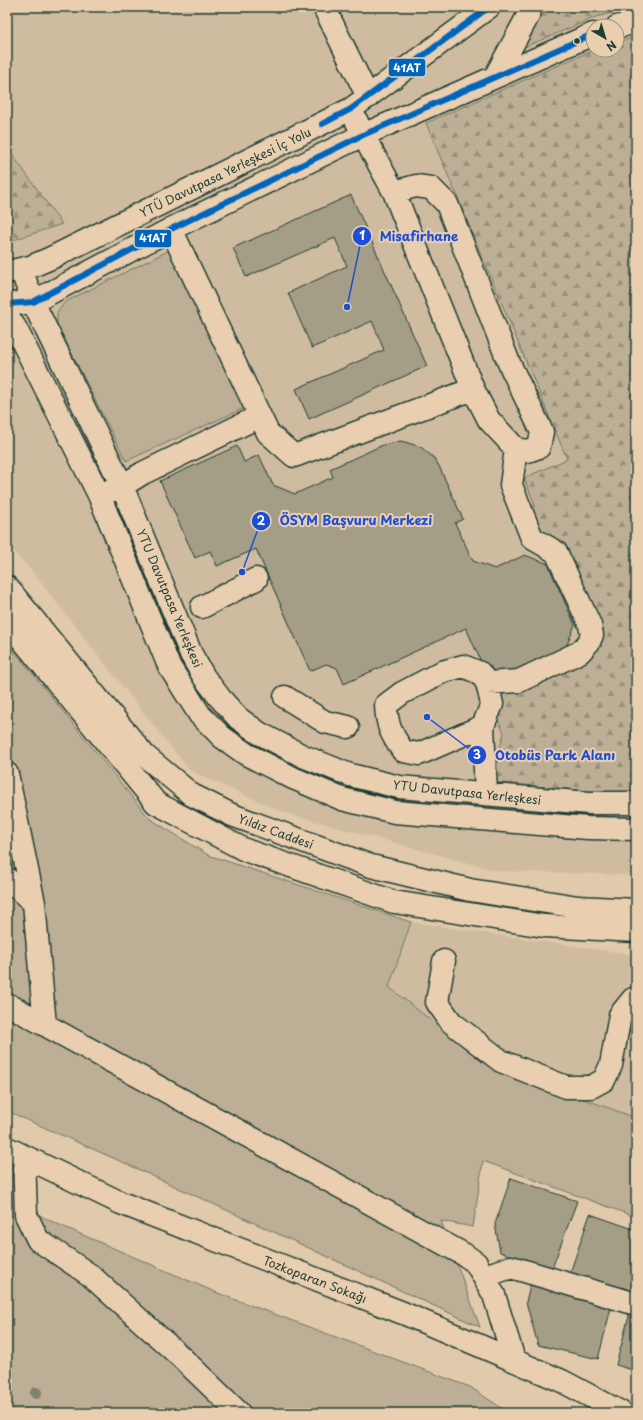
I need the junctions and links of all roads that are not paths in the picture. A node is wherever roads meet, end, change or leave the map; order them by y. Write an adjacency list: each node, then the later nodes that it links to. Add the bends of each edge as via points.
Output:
1 (324, 7): 8 (street)
2 (489, 7): 8 (street, YTÜ Davutpasa Yerleşkesi İç Yolu)
3 (531, 7): 7 (street)
4 (636, 22): 5 (street)
5 (625, 25)
6 (585, 38): 7 (street)
7 (495, 77): 9 (street)
8 (360, 103): 9 (street); 12 (street, YTÜ Davutpasa Yerleşkesi İç Yolu, via 51,258)
9 (363, 135): 10 (street); 11 (street)
10 (394, 192): 16 (street); 18 (street, via 416,186 431,188 447,204 509,363 542,432 539,447 528,451)
11 (171, 229): 13 (street); 17 (street)
12 (14, 270): 13 (street, YTU Davutpasa Yerleşkesi)
13 (33, 302): 14 (street); 19 (street, YTU Davutpasa Yerleşkesi)
14 (7, 304)
15 (7, 315): 20 (street, YTU Davutpasa Yerleşkesi)
16 (473, 389): 17 (street, via 294,456 268,433); 18 (street, via 489,420)
17 (260, 416): 19 (street, via 143,473)
18 (516, 449): 25 (street, via 511,485 532,538 556,552 590,625 592,635 580,652 519,681)
19 (122, 486): 20 (street); 30 (street, YTU Davutpasa Yerleşkesi, via 191,654 204,677 238,718 259,733 350,775 399,787)
20 (100, 494): 32 (street, YTU Davutpasa Yerleşkesi, via 169,666 200,714 222,737 246,754 292,778 342,799 395,812 588,828)
21 (256, 579): 23 (street)
22 (7, 587): 35 (street, Yıldız Caddesi, via 144,755 192,795 232,815 371,866 477,891 578,907)
23 (202, 607)
24 (7, 621): 36 (street, via 156,804 245,850 394,902 544,926)
25 (487, 683): 27 (street, via 492,704); 27 (street, via 480,673 463,666 442,672 386,704 392,735 404,751 419,754)
26 (285, 697): 28 (street, via 325,722)
27 (483, 726): 30 (street)
28 (348, 727)
29 (7, 774): 34 (street)
30 (486, 794): 31 (street, YTU Davutpasa Yerleşkesi, via 589,803)
31 (636, 804)
32 (636, 829)
33 (7, 879): 34 (street)
34 (34, 903): 40 (street)
35 (636, 910)
36 (636, 931)
37 (444, 961): 38 (street, via 437,1002 452,1022 501,1062 566,1086 591,1087 604,1080 612,1065 620,1015)
38 (636, 998)
39 (7, 1004): 40 (street)
40 (45, 1025): 42 (street, via 465,1255 476,1263)
41 (15, 1152): 44 (street, Tozkoparan Sokağı, via 121,1203 403,1313); 45 (street, via 26,1215 38,1240 90,1275)
42 (485, 1276): 43 (street, via 511,1268); 44 (street, via 494,1295)
43 (636, 1304)
44 (514, 1360): 46 (street, Tozkoparan Sokağı, via 562,1381)
45 (239, 1413)
46 (622, 1413)

